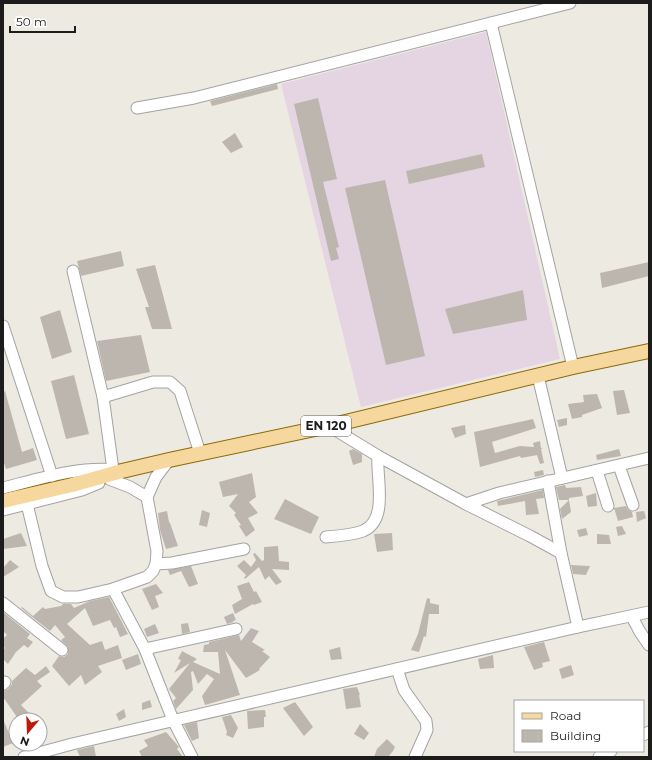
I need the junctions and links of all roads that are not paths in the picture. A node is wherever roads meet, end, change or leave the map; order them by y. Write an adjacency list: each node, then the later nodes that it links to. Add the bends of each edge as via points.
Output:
1 (570, 3): 2 (street)
2 (491, 23): 3 (street, via 194,98); 7 (street)
3 (137, 108)
4 (73, 271): 9 (street)
5 (3, 326): 18 (street)
6 (649, 351): 7 (main road, EN 120)
7 (573, 367): 8 (main road, EN 120)
8 (538, 376): 10 (main road, EN 120); 19 (street)
9 (103, 397): 11 (street, via 153,382 170,382 180,391); 17 (street)
10 (329, 426): 11 (main road, EN 120); 12 (street)
11 (200, 453): 14 (main road, EN 120)
12 (378, 456): 25 (street); 29 (street, via 377,517 371,526 363,530)
13 (649, 458): 15 (street)
14 (169, 460): 17 (main road, EN 120); 22 (street, via 156,477)
15 (619, 466): 16 (street); 26 (street)
16 (597, 471): 19 (street); 27 (street)
17 (115, 473): 18 (street, via 89,470); 22 (street, via 130,487); 23 (main road, EN 120); 24 (street, via 82,490)
18 (52, 476): 21 (street)
19 (562, 478): 20 (street)
20 (548, 481): 25 (street); 31 (street)
21 (3, 488)
22 (147, 496): 32 (street, via 157,551)
23 (3, 501)
24 (27, 504): 28 (street); 33 (street, via 42,566 51,591 63,597 78,598)
25 (466, 504): 31 (street)
26 (633, 505)
27 (608, 506)
28 (3, 510)
29 (326, 537)
30 (244, 549): 32 (street)
31 (561, 553): 38 (street)
32 (156, 564): 33 (street, via 147,577)
33 (113, 589): 40 (street)
34 (3, 603): 41 (street)
35 (649, 612): 36 (street)
36 (632, 617): 38 (street); 39 (street)
37 (236, 628): 40 (street)
38 (578, 628): 42 (street)
39 (649, 645)
40 (145, 649): 43 (street)
41 (62, 650)
42 (396, 669): 43 (street); 47 (street, via 404,690 426,721 428,730)
43 (173, 720): 45 (street); 46 (street)
44 (609, 752): 48 (street)
45 (24, 757)
46 (192, 757)
47 (415, 757)
48 (600, 757)

